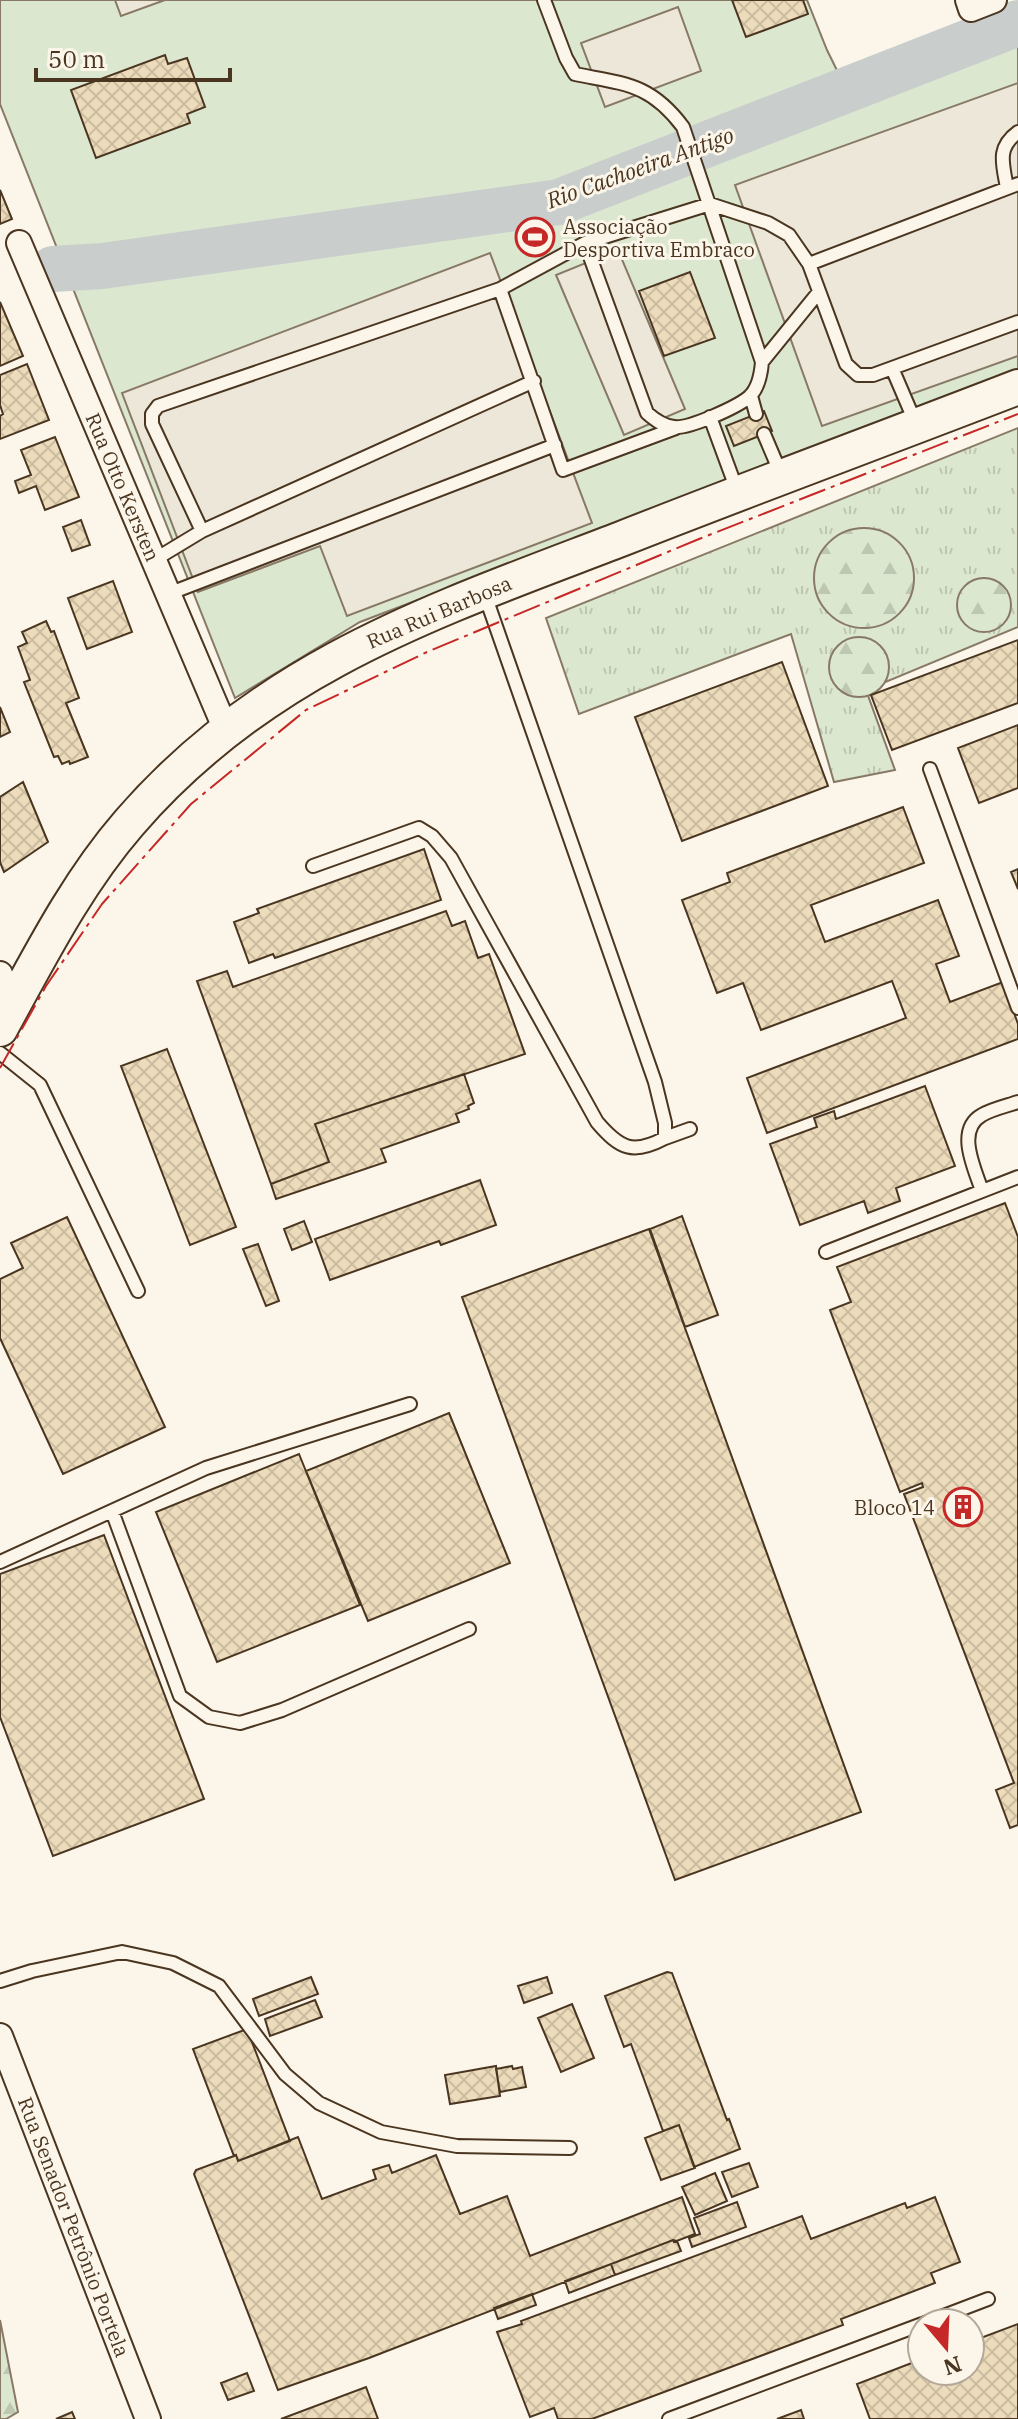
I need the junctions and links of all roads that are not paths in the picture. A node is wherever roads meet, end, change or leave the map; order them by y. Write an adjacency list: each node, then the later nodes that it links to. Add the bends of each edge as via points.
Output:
1 (544, 0): 4 (lane, via 575,74 623,81 671,110 683,127)
2 (1018, 132): 3 (lane, via 1007,140 1002,157)
3 (1012, 186): 7 (lane)
4 (710, 204): 6 (lane); 7 (lane, via 789,235); 11 (lane)
5 (19, 243): 25 (street, Rua Otto Kersten)
6 (585, 243): 8 (lane); 19 (lane, via 647,413)
7 (809, 264): 9 (lane)
8 (500, 289): 13 (lane); 24 (lane, via 158,406 152,424)
9 (818, 293): 11 (lane); 12 (lane, via 846,364 858,375)
10 (1018, 322): 12 (lane)
11 (762, 362): 15 (lane)
12 (892, 368): 18 (lane)
13 (534, 381): 21 (lane); 24 (lane)
14 (1018, 387): 18 (main road, Rua Rui Barbosa)
15 (751, 396): 16 (lane); 17 (lane)
16 (756, 414)
17 (710, 417): 19 (lane); 23 (lane)
18 (917, 425): 22 (main road, Rua Rui Barbosa)
19 (676, 428): 21 (lane, via 563,470)
20 (764, 434): 22 (lane)
21 (555, 445): 27 (lane)
22 (782, 477): 23 (main road, Rua Rui Barbosa)
23 (738, 493): 26 (main road, Rua Rui Barbosa)
24 (202, 531): 25 (lane)
25 (154, 560): 27 (street, Rua Otto Kersten)
26 (484, 592): 28 (main road, Rua Rui Barbosa, via 349,651); 37 (lane, via 655,1082)
27 (168, 594): 28 (street, Rua Otto Kersten)
28 (226, 730): 33 (main road, Rua Rui Barbosa, via 129,823 74,898)
29 (930, 769): 32 (lane)
30 (313, 866): 37 (lane, via 419,828 432,836 451,858 597,1122 624,1147 646,1148)
31 (0, 974): 33 (street)
32 (1018, 1008)
33 (6, 1017)
34 (0, 1053): 41 (lane, via 40,1085)
35 (1018, 1102): 39 (lane, via 980,1116 969,1128 968,1144)
36 (690, 1129): 37 (lane)
37 (665, 1138)
38 (1018, 1177): 39 (lane)
39 (982, 1191): 40 (lane)
40 (826, 1252)
41 (138, 1291)
42 (410, 1404): 43 (lane, via 206,1468)
43 (112, 1511): 44 (lane); 45 (lane, via 180,1696 209,1717 240,1723 282,1710)
44 (0, 1562)
45 (469, 1629)
46 (0, 1981): 48 (lane, via 122,1952 173,1963 219,1986 285,2074 319,2103 368,2126 457,2146)
47 (0, 2036): 52 (street, Rua Senador Petrônio Portela)
48 (570, 2148)
49 (988, 2299): 50 (lane)
50 (967, 2307)
51 (906, 2330): 53 (lane)
52 (148, 2419)
53 (669, 2419)

